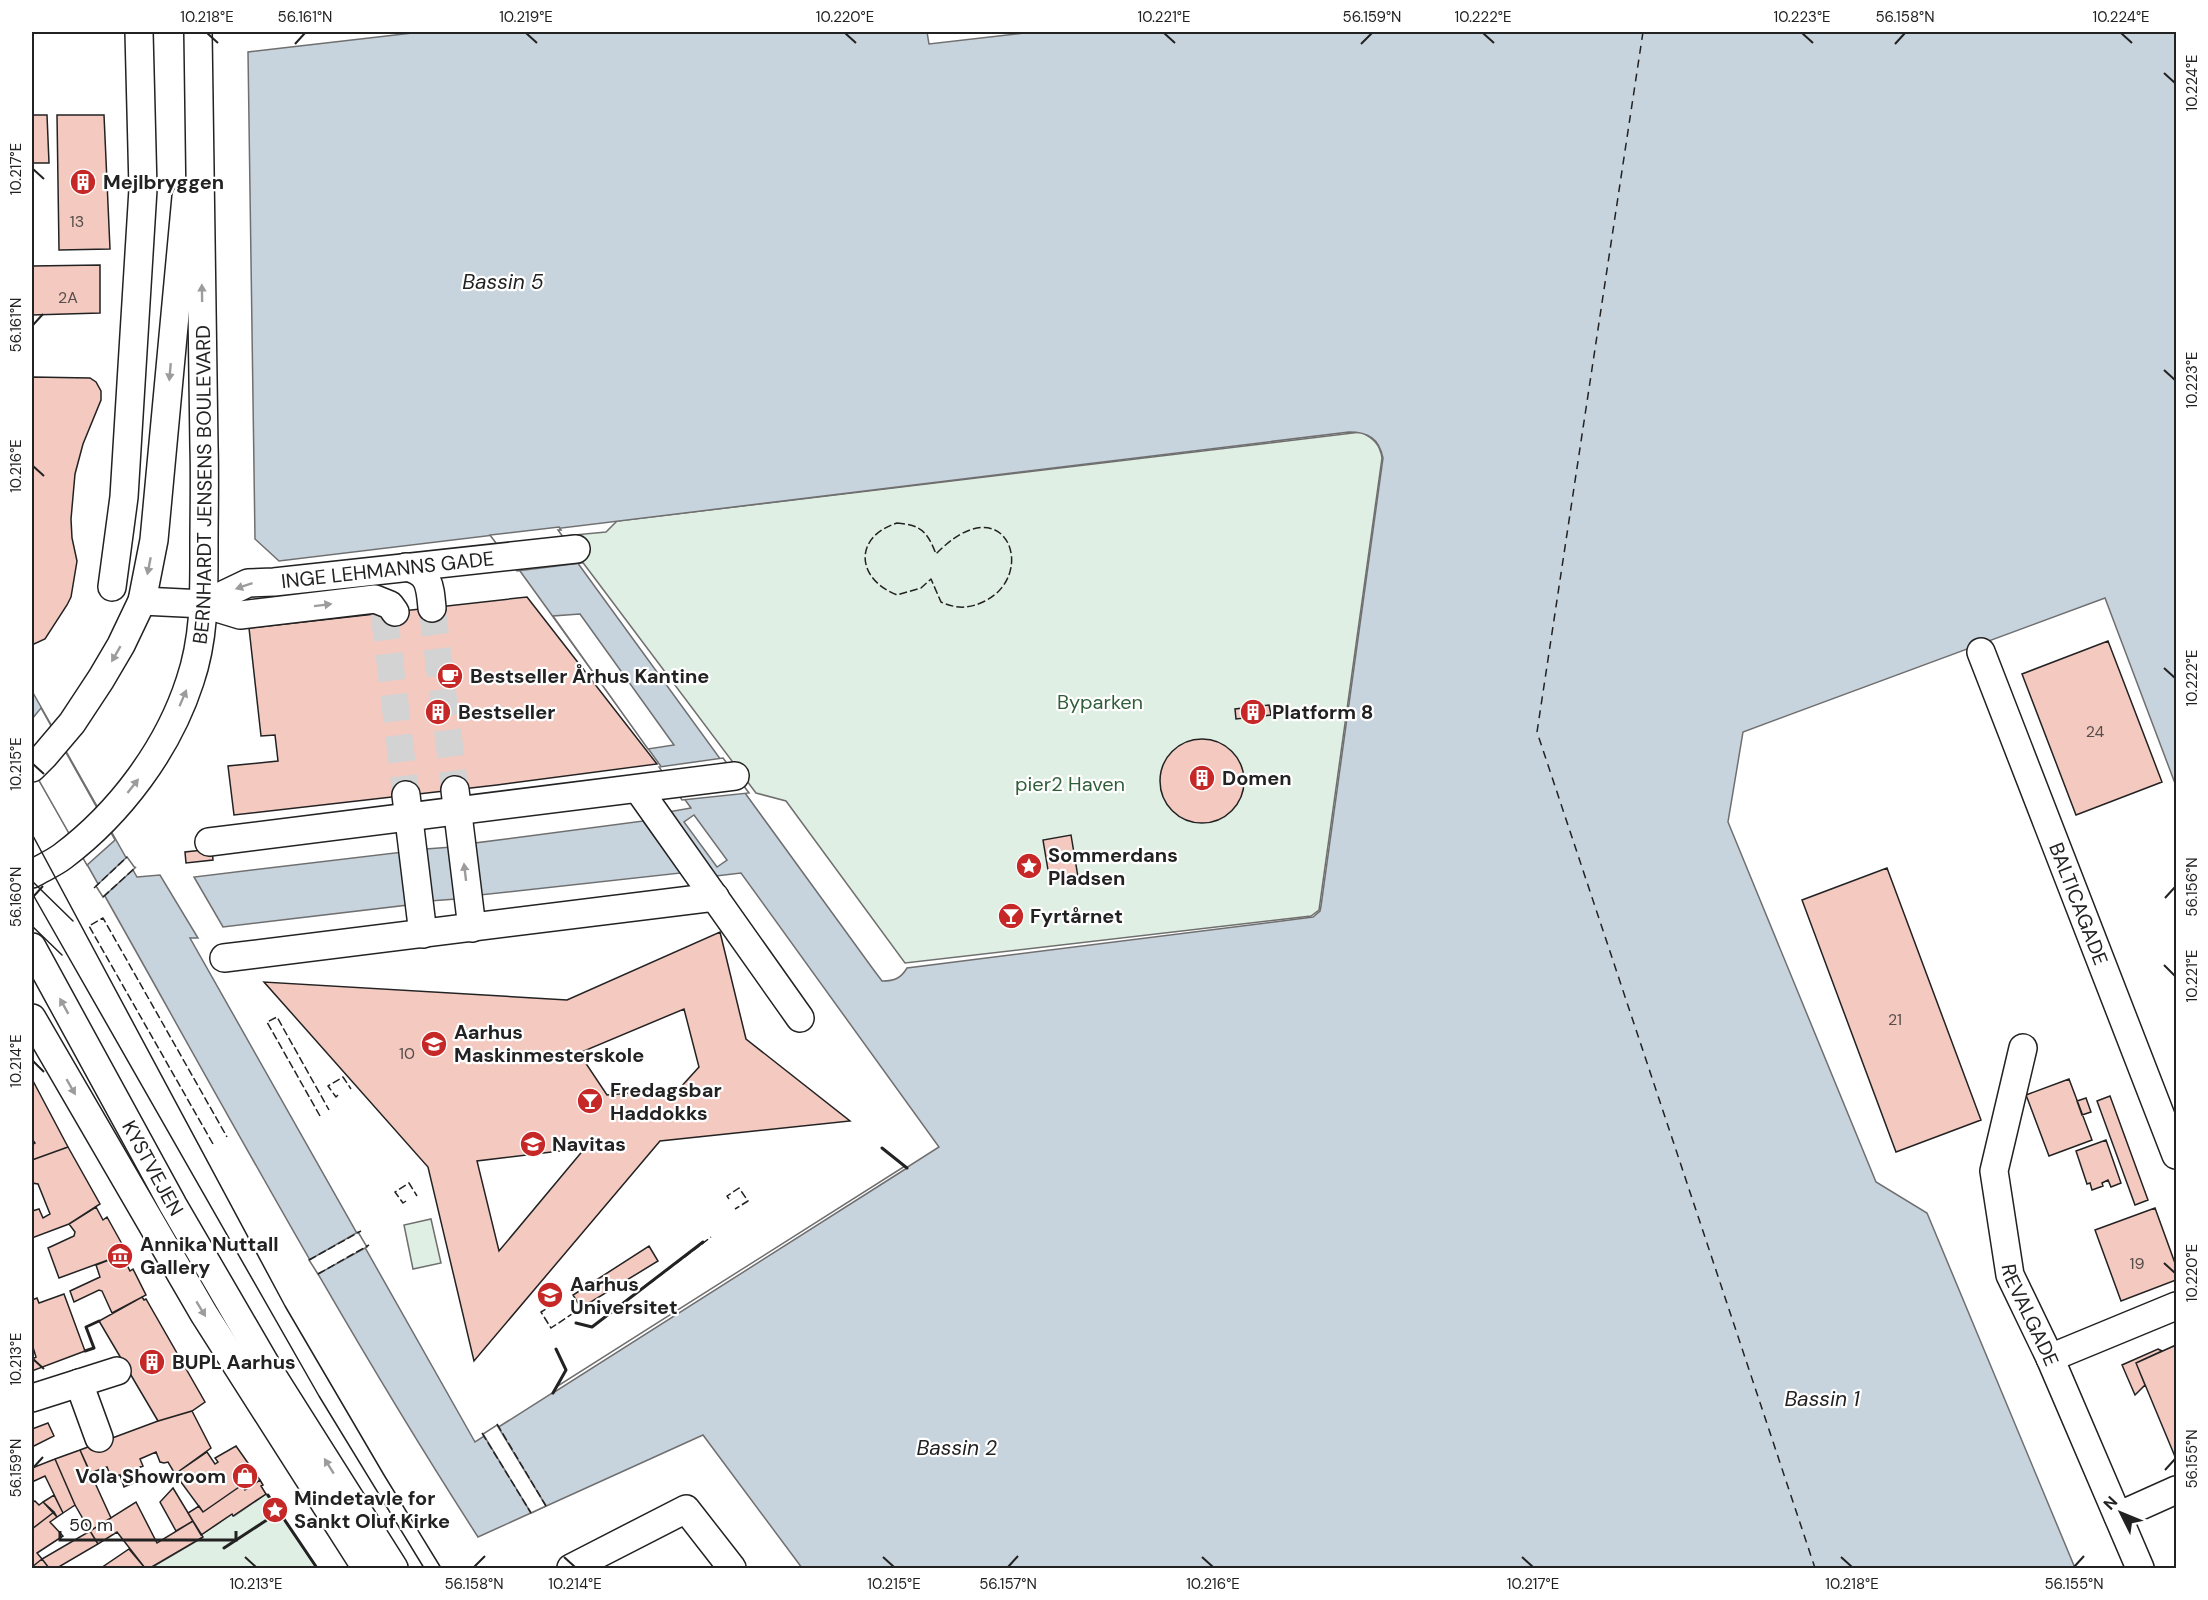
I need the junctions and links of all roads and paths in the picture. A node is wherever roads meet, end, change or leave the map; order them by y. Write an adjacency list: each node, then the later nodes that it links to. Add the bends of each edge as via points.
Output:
1 (139, 32): 6 (street, via 143,189 124,497)
2 (186, 32): 7 (street, BERNHARDT JENSENS BOULEVARD, one-way to 7, via 188,171 154,540)
3 (198, 32): 8 (street, BERNHARDT JENSENS BOULEVARD, one-way to 3)
4 (576, 549): 5 (street, INGE LEHMANNS GADE)
5 (406, 567): 8 (street, INGE LEHMANNS GADE, one-way to 8, via 248,583); 8 (street, INGE LEHMANNS GADE, one-way to 5, via 240,615 375,599 403,608 428,582 416,569)
6 (112, 587)
7 (142, 601): 8 (street, INGE LEHMANNS GADE); 10 (street, BERNHARDT JENSENS BOULEVARD, one-way to 10, via 101,679 60,738)
8 (204, 604): 16 (street, BERNHARDT JENSENS BOULEVARD, one-way to 8, via 62,857 105,818 140,776 190,683)
9 (1981, 652): 26 (street, BALTICAGADE)
10 (32, 768)
11 (735, 777): 12 (street)
12 (638, 789): 13 (street); 17 (street)
13 (456, 801): 14 (street); 18 (street, one-way to 13)
14 (408, 806): 15 (street); 19 (street)
15 (209, 842)
16 (32, 874)
17 (716, 897): 18 (street); 23 (street)
18 (472, 928): 19 (street)
19 (423, 934): 21 (street)
20 (32, 947): 36 (street, KYSTVEJEN, one-way to 20, via 272,1375 173,1205)
21 (224, 958)
22 (32, 1018): 25 (street, KYSTVEJEN)
23 (800, 1018)
24 (2023, 1048): 28 (street, REVALGADE, via 1994,1171 2010,1275)
25 (42, 1060): 35 (street, KYSTVEJEN, one-way to 35)
26 (2176, 1155)
27 (2176, 1306): 28 (street)
28 (2050, 1358): 34 (street, REVALGADE)
29 (117, 1371): 30 (street)
30 (79, 1383): 31 (street); 32 (street)
31 (32, 1398)
32 (99, 1438)
33 (2176, 1490): 34 (street)
34 (2118, 1516): 39 (street, REVALGADE)
35 (366, 1569)
36 (394, 1569)
37 (571, 1569): 38 (street, via 686,1509)
38 (732, 1569)
39 (2140, 1569)

